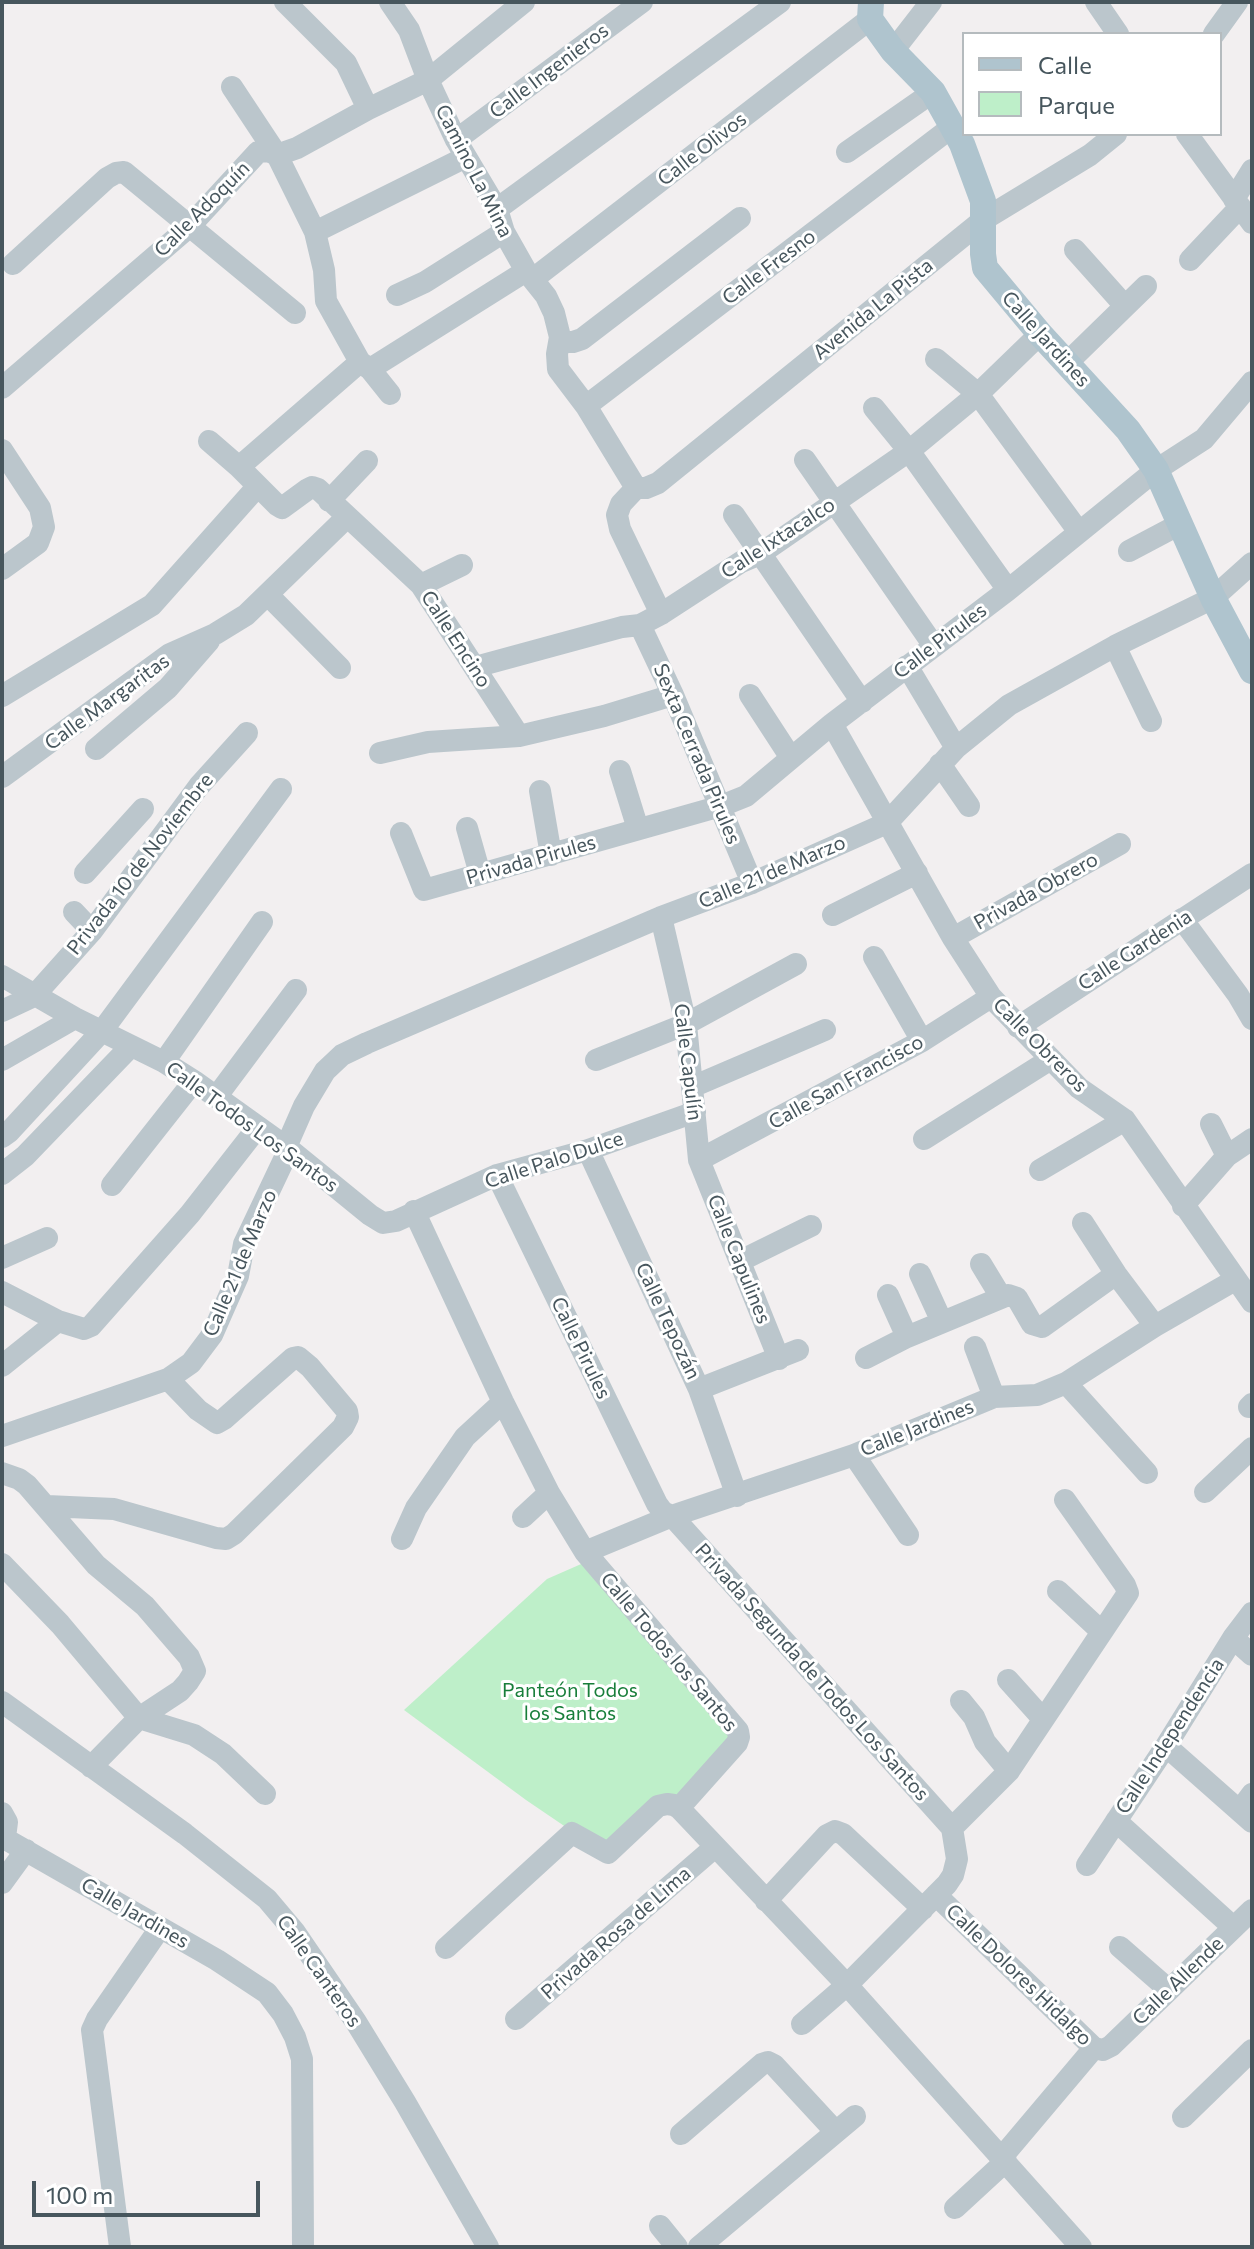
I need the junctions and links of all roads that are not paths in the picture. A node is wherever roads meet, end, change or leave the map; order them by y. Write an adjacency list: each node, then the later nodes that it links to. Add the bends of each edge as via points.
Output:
1 (285, 2): 16 (street, via 346,63)
2 (390, 2): 13 (street, Camino La Mina, via 409,30)
3 (524, 2): 13 (street, Calle Adoquín)
4 (642, 2): 22 (street, Calle Ingenieros)
5 (780, 2): 26 (street)
6 (931, 2): 12 (street)
7 (1237, 2): 11 (street)
8 (1098, 3): 10 (street)
9 (870, 10): 12 (main road, Calle Jardines); 36 (street, Calle Olivos)
10 (1117, 32)
11 (1215, 32)
12 (893, 51): 15 (main road, Calle Jardines)
13 (428, 80): 16 (street, Calle Adoquín); 22 (street, Camino La Mina)
14 (232, 87): 24 (street)
15 (933, 92): 17 (main road, Calle Jardines); 23 (street)
16 (368, 109): 24 (street, Calle Adoquín)
17 (962, 132)
18 (963, 136): 50 (street, Calle Fresno)
19 (964, 136): 29 (main road, Calle Jardines, via 983,201)
20 (1114, 136): 29 (street, Avenida La Pista)
21 (1188, 136): 27 (street)
22 (461, 148): 26 (street, Camino La Mina); 31 (street, Calle Ingenieros)
23 (847, 152)
24 (277, 155): 30 (street, Calle Adoquín, via 258,152); 31 (street)
25 (1252, 170): 27 (street)
26 (497, 209): 32 (street, Camino La Mina)
27 (1242, 210): 34 (street)
28 (740, 218): 42 (street)
29 (983, 220): 41 (main road, Calle Jardines, via 985,268); 60 (street, Avenida La Pista, via 658,483)
30 (189, 227): 35 (street, via 131,176 116,173); 40 (street); 47 (street, Calle Adoquín)
31 (315, 232): 45 (street, via 326,301)
32 (504, 232): 36 (street, Camino La Mina); 38 (street)
33 (1075, 250): 39 (street)
34 (1190, 260)
35 (13, 264)
36 (529, 275): 42 (street, Camino La Mina); 45 (street, Calle Olivos)
37 (1146, 286): 39 (street)
38 (397, 295)
39 (1125, 306): 44 (street)
40 (295, 313)
41 (1040, 334): 44 (main road, Calle Jardines); 49 (street, Calle Ixtacalco)
42 (571, 338): 50 (street, Camino La Mina, via 557,354 558,369)
43 (936, 359): 49 (street)
44 (1067, 363): 58 (main road, Calle Jardines, via 1128,430)
45 (365, 365): 48 (street); 57 (street, Calle Olivos)
46 (1252, 382): 58 (street, Calle Pirules, via 1204,439)
47 (2, 388)
48 (390, 394)
49 (978, 394): 54 (street, Calle Ixtacalco); 66 (street)
50 (586, 406): 60 (street)
51 (874, 408): 54 (street)
52 (209, 441): 57 (street)
53 (2, 450): 71 (street, via 40,508 44,527 38,543)
54 (909, 451): 62 (street, Calle Ixtacalco); 73 (street)
55 (805, 460): 62 (street)
56 (367, 461): 61 (street)
57 (239, 467): 59 (street)
58 (1156, 470): 65 (main road, Calle Jardines); 66 (street, Calle Pirules)
59 (257, 487): 61 (street, via 282,508); 87 (street, via 152,605)
60 (636, 488): 76 (street, via 617,515)
61 (321, 494): 64 (street, Calle Encino)
62 (835, 502): 68 (street, Calle Ixtacalco); 79 (street)
63 (734, 515): 68 (street)
64 (347, 517): 72 (street, Calle Encino); 74 (street)
65 (1180, 524): 67 (street); 75 (main road, Calle Jardines)
66 (1079, 532): 73 (street, Calle Pirules)
67 (1129, 551)
68 (760, 554): 76 (street, Calle Ixtacalco); 88 (street)
69 (1252, 563): 75 (street, Calle 21 de Marzo)
70 (462, 565): 72 (street)
71 (2, 569)
72 (421, 585): 82 (street, Calle Encino)
73 (1008, 590): 79 (street, Calle Pirules)
74 (268, 595): 78 (street); 83 (street)
75 (1213, 598): 80 (street, Calle 21 de Marzo); 84 (main road, Calle Jardines)
76 (661, 614): 77 (street, Calle Ixtacalco)
77 (640, 625): 82 (street, Calle Ixtacalco); 85 (street, Sexta Cerrada Pirules)
78 (215, 634): 93 (street, via 168,688); 98 (street, Calle Margaritas, via 170,654)
79 (934, 646): 81 (street, Calle Pirules)
80 (1115, 646): 89 (street); 95 (street, Calle 21 de Marzo, via 1009,705)
81 (907, 666): 88 (street, Calle Pirules); 95 (street)
82 (475, 667): 92 (street, Calle Encino)
83 (340, 668)
84 (1252, 671)
85 (673, 695): 92 (street); 101 (street, Sexta Cerrada Pirules)
86 (750, 695): 96 (street)
87 (2, 696)
88 (862, 702): 90 (street, Calle Pirules)
89 (1151, 721)
90 (832, 724): 96 (street, Calle Pirules); 104 (street, Calle Obreros)
91 (247, 733): 111 (street, Privada 10 de Noviembre, via 199,786)
92 (519, 736): 94 (street, via 428,742)
93 (96, 749)
94 (380, 753)
95 (948, 756): 102 (street); 104 (street, Calle 21 de Marzo)
96 (791, 758): 101 (street, Calle Pirules, via 746,796)
97 (620, 771): 106 (street)
98 (2, 777)
99 (281, 789): 137 (street)
100 (540, 791): 110 (street)
101 (721, 806): 106 (street, Privada Pirules); 116 (street, Sexta Cerrada Pirules)
102 (969, 806)
103 (143, 809): 108 (street)
104 (887, 823): 113 (street, Calle Obreros); 116 (street, Calle 21 de Marzo)
105 (467, 828): 114 (street)
106 (638, 829): 110 (street, Privada Pirules)
107 (401, 833): 114 (street, Privada Pirules, via 424,890)
108 (115, 842): 111 (street); 112 (street)
109 (1120, 844): 123 (street, Privada Obrero)
110 (551, 855): 114 (street, Privada Pirules)
111 (139, 868): 122 (street, Privada 10 de Noviembre)
112 (85, 873)
113 (917, 873): 118 (street); 123 (street, Calle Obreros)
114 (480, 874)
115 (1252, 874): 120 (street, Calle Gardenia)
116 (752, 883): 119 (street, Calle 21 de Marzo)
117 (74, 912): 122 (street)
118 (833, 915)
119 (661, 917): 134 (street, Calle Capulín); 154 (street, Calle 21 de Marzo, via 342,1055 325,1071 304,1106)
120 (1182, 919): 128 (street); 135 (street, Calle Gardenia)
121 (262, 922): 143 (street)
122 (92, 931): 129 (street, Privada 10 de Noviembre)
123 (953, 938): 130 (street, Calle Obreros)
124 (874, 957): 138 (street)
125 (796, 964): 134 (street)
126 (2, 976): 129 (street, Calle Todos Los Santos)
127 (296, 990): 146 (street)
128 (1245, 990): 133 (street)
129 (34, 996): 131 (street); 132 (street, Calle Todos Los Santos)
130 (991, 997): 135 (street, Calle Obreros); 138 (street, Calle San Francisco)
131 (2, 1011)
132 (75, 1018): 137 (street, Calle Todos Los Santos); 141 (street)
133 (1252, 1019)
134 (686, 1024): 142 (street); 145 (street, Calle Capulín)
135 (1018, 1027): 140 (street, Calle Obreros)
136 (825, 1030): 145 (street)
137 (102, 1031): 139 (street, Calle Todos Los Santos); 151 (street)
138 (922, 1041): 157 (street, Calle San Francisco)
139 (131, 1046): 143 (street, Calle Todos Los Santos); 159 (street)
140 (1051, 1059): 148 (street, Calle Obreros, via 1079,1088); 152 (street)
141 (2, 1060)
142 (596, 1060)
143 (164, 1062): 144 (street, Calle Todos Los Santos)
144 (194, 1081): 146 (street, Calle Todos Los Santos); 161 (street)
145 (692, 1087): 147 (street, Calle Capulín)
146 (217, 1096): 150 (street, Calle Todos Los Santos)
147 (695, 1112): 155 (street, Calle Palo Dulce); 157 (street, Calle Capulín)
148 (1125, 1120): 158 (street); 162 (street, Calle Obreros)
149 (1211, 1124): 156 (street)
150 (258, 1127): 154 (street, Calle Todos Los Santos); 177 (street, via 99,1320 84,1329)
151 (2, 1137)
152 (924, 1139)
153 (1252, 1139): 156 (street)
154 (288, 1148): 163 (street, Calle Todos Los Santos, via 376,1220 389,1223); 184 (street, Calle 21 de Marzo, via 244,1244 238,1276 212,1335 191,1363)
155 (588, 1150): 160 (street, Calle Palo Dulce); 186 (street, Calle Tepozán)
156 (1227, 1156): 162 (street)
157 (699, 1160): 168 (street, Calle Capulines)
158 (1040, 1170)
159 (2, 1174)
160 (497, 1175): 163 (street, Calle Palo Dulce); 199 (street, Calle Pirules, via 657,1504)
161 (112, 1185)
162 (1183, 1206): 172 (street, Calle Obreros)
163 (414, 1211): 188 (street, Calle Todos los Santos)
164 (1083, 1223): 171 (street)
165 (811, 1226): 168 (street)
166 (47, 1238): 167 (street)
167 (2, 1258)
168 (740, 1261): 186 (street, Calle Capulines, via 788,1354)
169 (981, 1264): 175 (street)
170 (920, 1274): 178 (street)
171 (1116, 1274): 175 (street, via 1042,1327 1032,1324 1017,1298); 179 (street)
172 (1235, 1280): 176 (street, Calle Obreros); 179 (street, Calle Jardines)
173 (2, 1292): 177 (street)
174 (888, 1295): 180 (street)
175 (1001, 1297): 178 (street)
176 (1252, 1302)
177 (58, 1321): 183 (street)
178 (942, 1322): 180 (street)
179 (1155, 1326): 185 (street, Calle Jardines)
180 (907, 1337): 182 (street)
181 (975, 1347): 187 (street)
182 (866, 1358)
183 (2, 1366)
184 (168, 1379): 189 (street, Calle 21 de Marzo); 198 (street, via 217,1423 298,1357 347,1411 347,1422 226,1539 114,1509)
185 (1066, 1383): 187 (street, Calle Jardines, via 1037,1395); 193 (street)
186 (699, 1389): 196 (street, Calle Tepozán)
187 (994, 1397): 191 (street, Calle Jardines)
188 (503, 1402): 195 (street, Calle Todos los Santos); 202 (street, via 465,1437 416,1508)
189 (2, 1436)
190 (1252, 1448): 194 (street)
191 (854, 1455): 196 (street, Calle Jardines); 201 (street)
192 (2, 1473): 198 (street, via 19,1479)
193 (1147, 1473)
194 (1205, 1492)
195 (549, 1493): 200 (street); 203 (street, Calle Todos los Santos)
196 (737, 1496): 199 (street, Calle Jardines)
197 (1065, 1500): 207 (street, via 1128,1593)
198 (47, 1506): 213 (street, via 96,1565 145,1606 193,1663 195,1671 180,1691)
199 (672, 1516): 203 (street, Calle Jardines); 223 (street, Privada Segunda de Todos Los Santos)
200 (523, 1517)
201 (908, 1535)
202 (402, 1539)
203 (585, 1552): 219 (street, Calle Todos los Santos, via 735,1726 739,1737 732,1749)
204 (2, 1564): 213 (street)
205 (1058, 1591): 207 (street)
206 (1252, 1613): 208 (street, Calle Independencia)
207 (1102, 1632): 214 (street)
208 (1233, 1638): 209 (street); 215 (street, Calle Independencia)
209 (1252, 1655)
210 (1008, 1680): 214 (street)
211 (961, 1701): 217 (street)
212 (2, 1702): 216 (street, Calle Canteros)
213 (139, 1718): 216 (street); 218 (street, via 194,1735)
214 (1043, 1719): 217 (street)
215 (1166, 1746): 220 (street); 222 (street, Calle Independencia)
216 (91, 1767): 251 (street, Calle Canteros, via 267,1899 294,1931 381,2062)
217 (1009, 1771): 223 (street)
218 (265, 1794)
219 (679, 1808): 225 (street); 235 (street, via 658,1806 608,1853 572,1833)
220 (1248, 1809)
221 (2, 1813): 224 (street, via 7,1822)
222 (1116, 1821): 227 (street, Calle Independencia); 232 (street)
223 (952, 1828): 230 (street, via 956,1867)
224 (3, 1837): 226 (street, Calle Jardines)
225 (715, 1847): 229 (street); 238 (street, Privada Rosa de Lima)
226 (26, 1850): 228 (street); 233 (street, Calle Jardines)
227 (1087, 1865)
228 (2, 1883)
229 (766, 1901): 230 (street, Calle Dolores Hidalgo, via 835,1831); 236 (street)
230 (930, 1902): 236 (street); 240 (street, Calle Dolores Hidalgo)
231 (1252, 1910): 232 (street, Calle Allende)
232 (1233, 1927): 237 (street, Calle Allende)
233 (160, 1928): 249 (street, via 92,2030); 250 (street, Calle Jardines, via 267,1993 289,2025 302,2059)
234 (1120, 1947): 237 (street)
235 (446, 1948)
236 (847, 1985): 239 (street); 246 (street)
237 (1168, 1989): 240 (street, Calle Allende, via 1111,2046)
238 (516, 2019)
239 (802, 2024)
240 (1098, 2049): 246 (street, Calle Allende)
241 (1252, 2050): 243 (street)
242 (855, 2116): 244 (street)
243 (1183, 2117)
244 (835, 2131): 245 (street, via 768,2062); 253 (street)
245 (681, 2134)
246 (1004, 2159): 247 (street, Calle Allende); 254 (street)
247 (955, 2208)
248 (660, 2226): 252 (street)
249 (120, 2247)
250 (303, 2247)
251 (488, 2247)
252 (677, 2247)
253 (699, 2247)
254 (1081, 2247)

